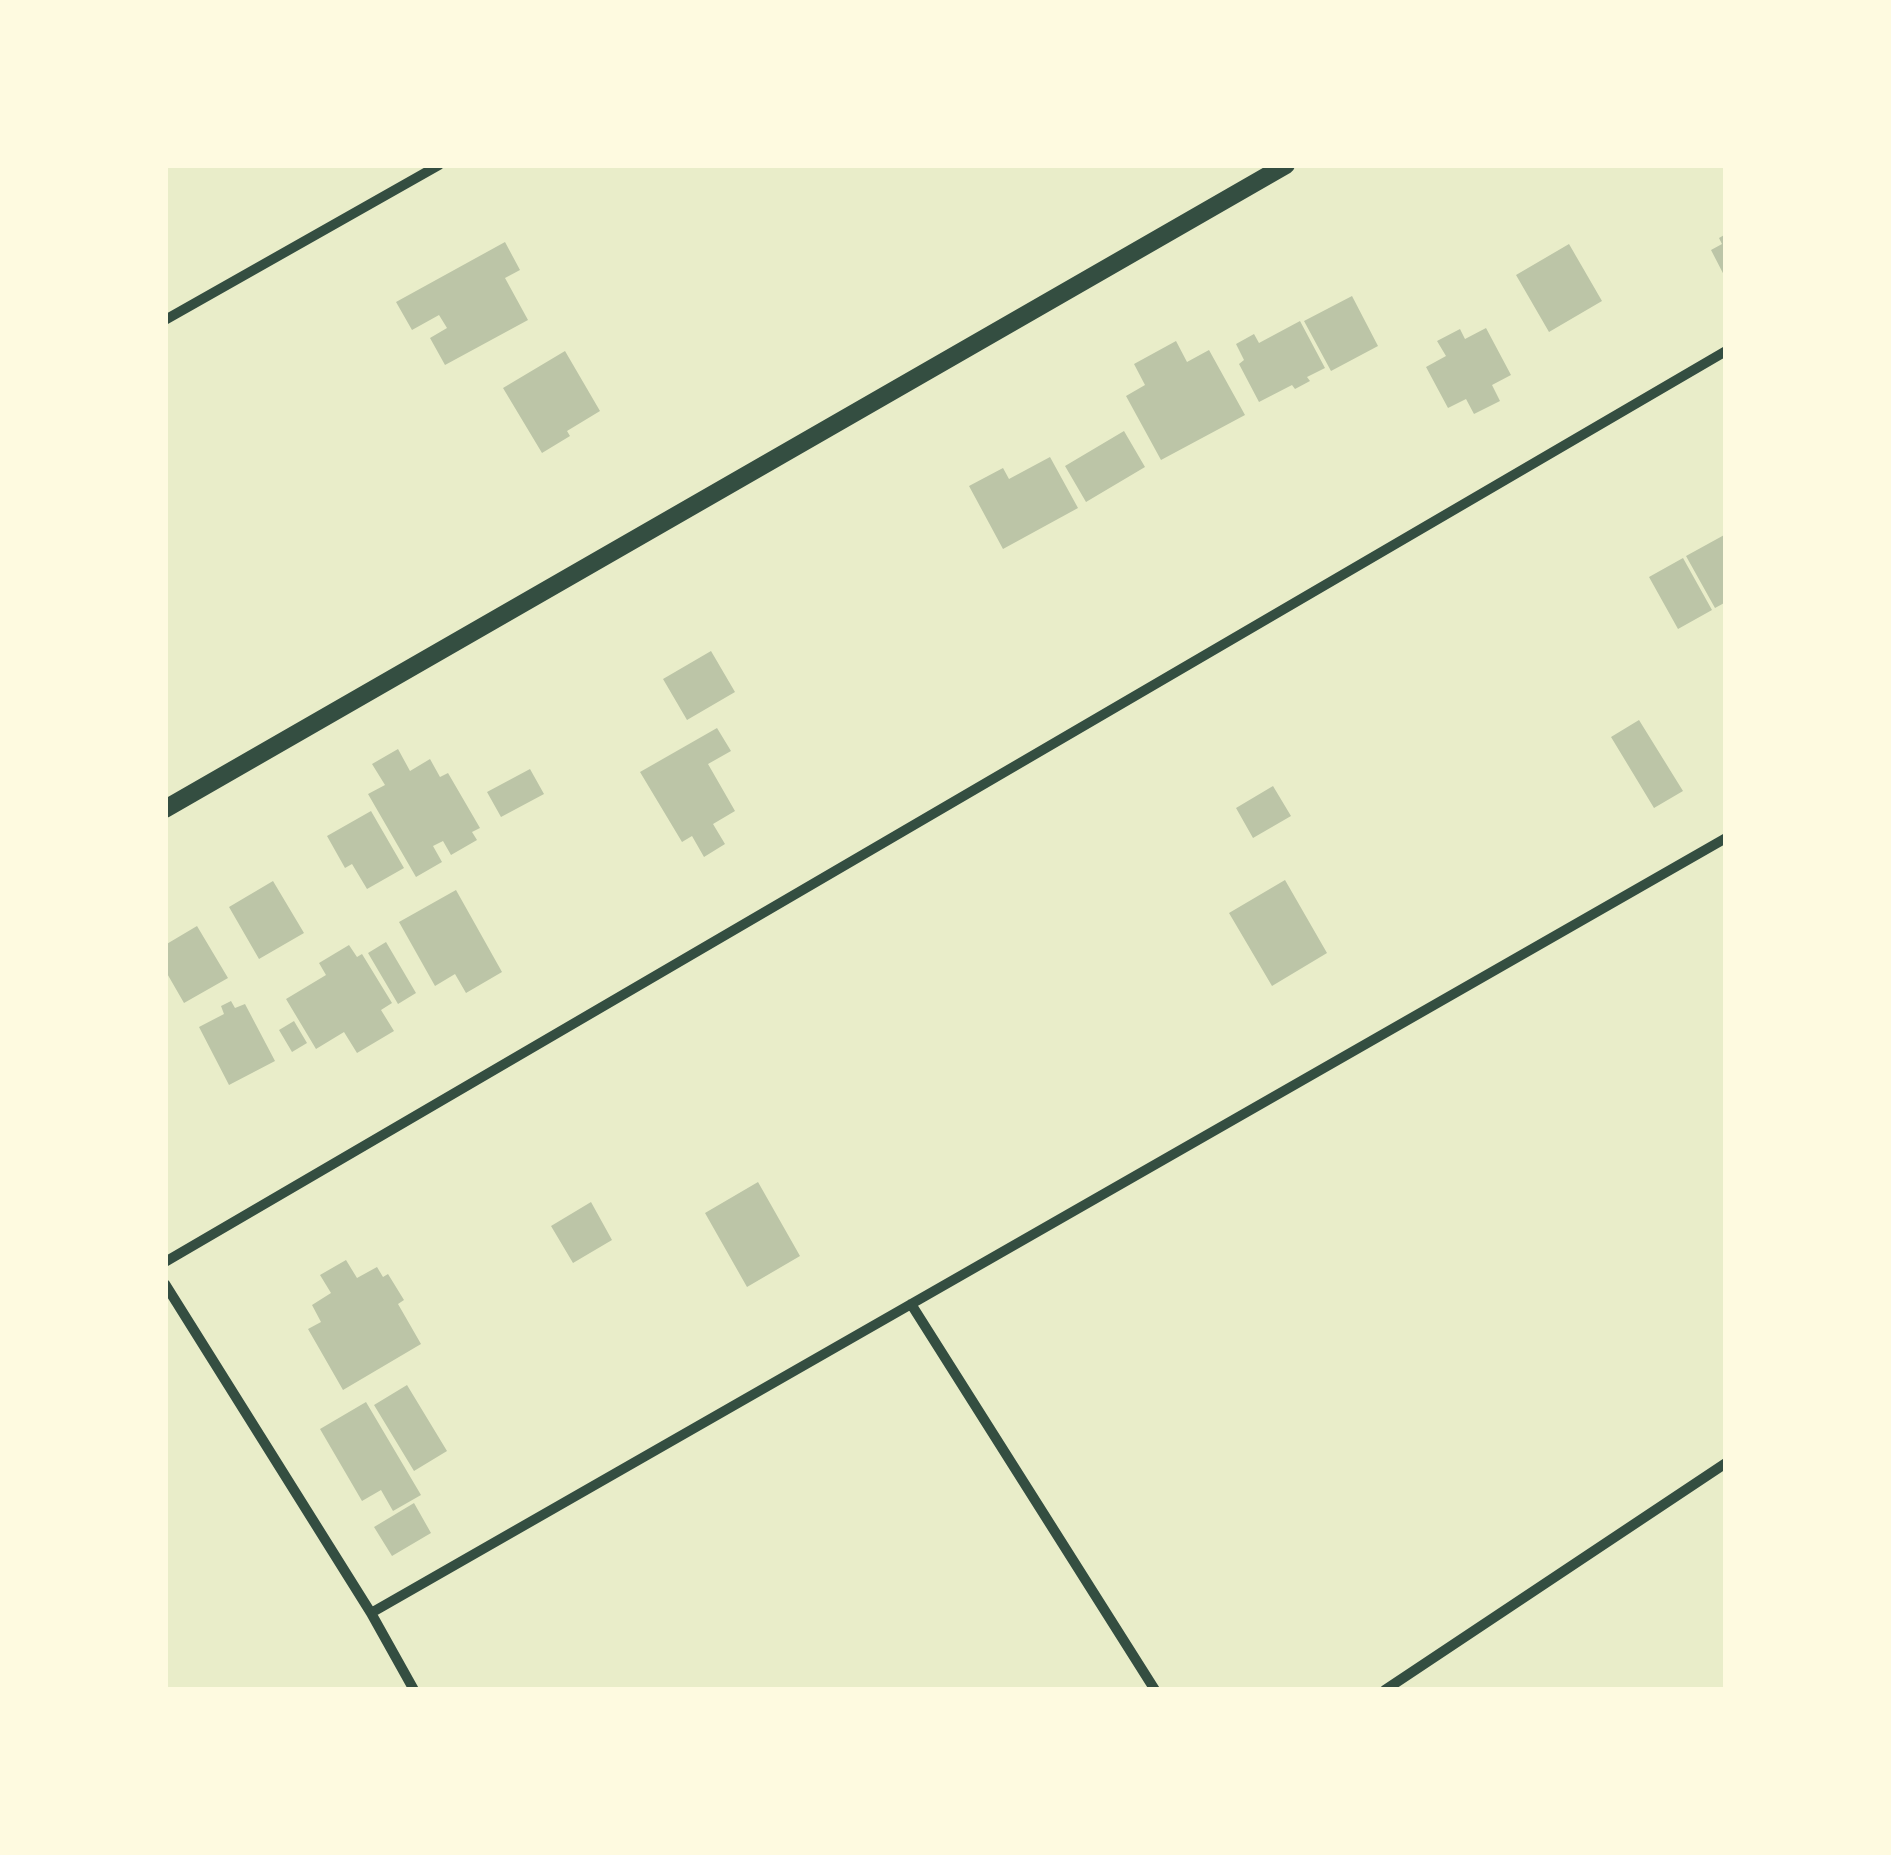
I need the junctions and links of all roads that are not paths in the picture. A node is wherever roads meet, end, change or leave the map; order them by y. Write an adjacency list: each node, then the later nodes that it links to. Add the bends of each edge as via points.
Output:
1 (439, 165): 3 (street)
2 (1286, 165): 5 (street)
3 (165, 320)
4 (1726, 351): 7 (street)
5 (165, 809)
6 (1726, 838): 9 (street)
7 (165, 1262)
8 (165, 1284): 11 (street)
9 (911, 1304): 11 (street); 13 (street)
10 (1726, 1463): 14 (street)
11 (370, 1612): 12 (street)
12 (414, 1690)
13 (1155, 1690)
14 (1385, 1690)

